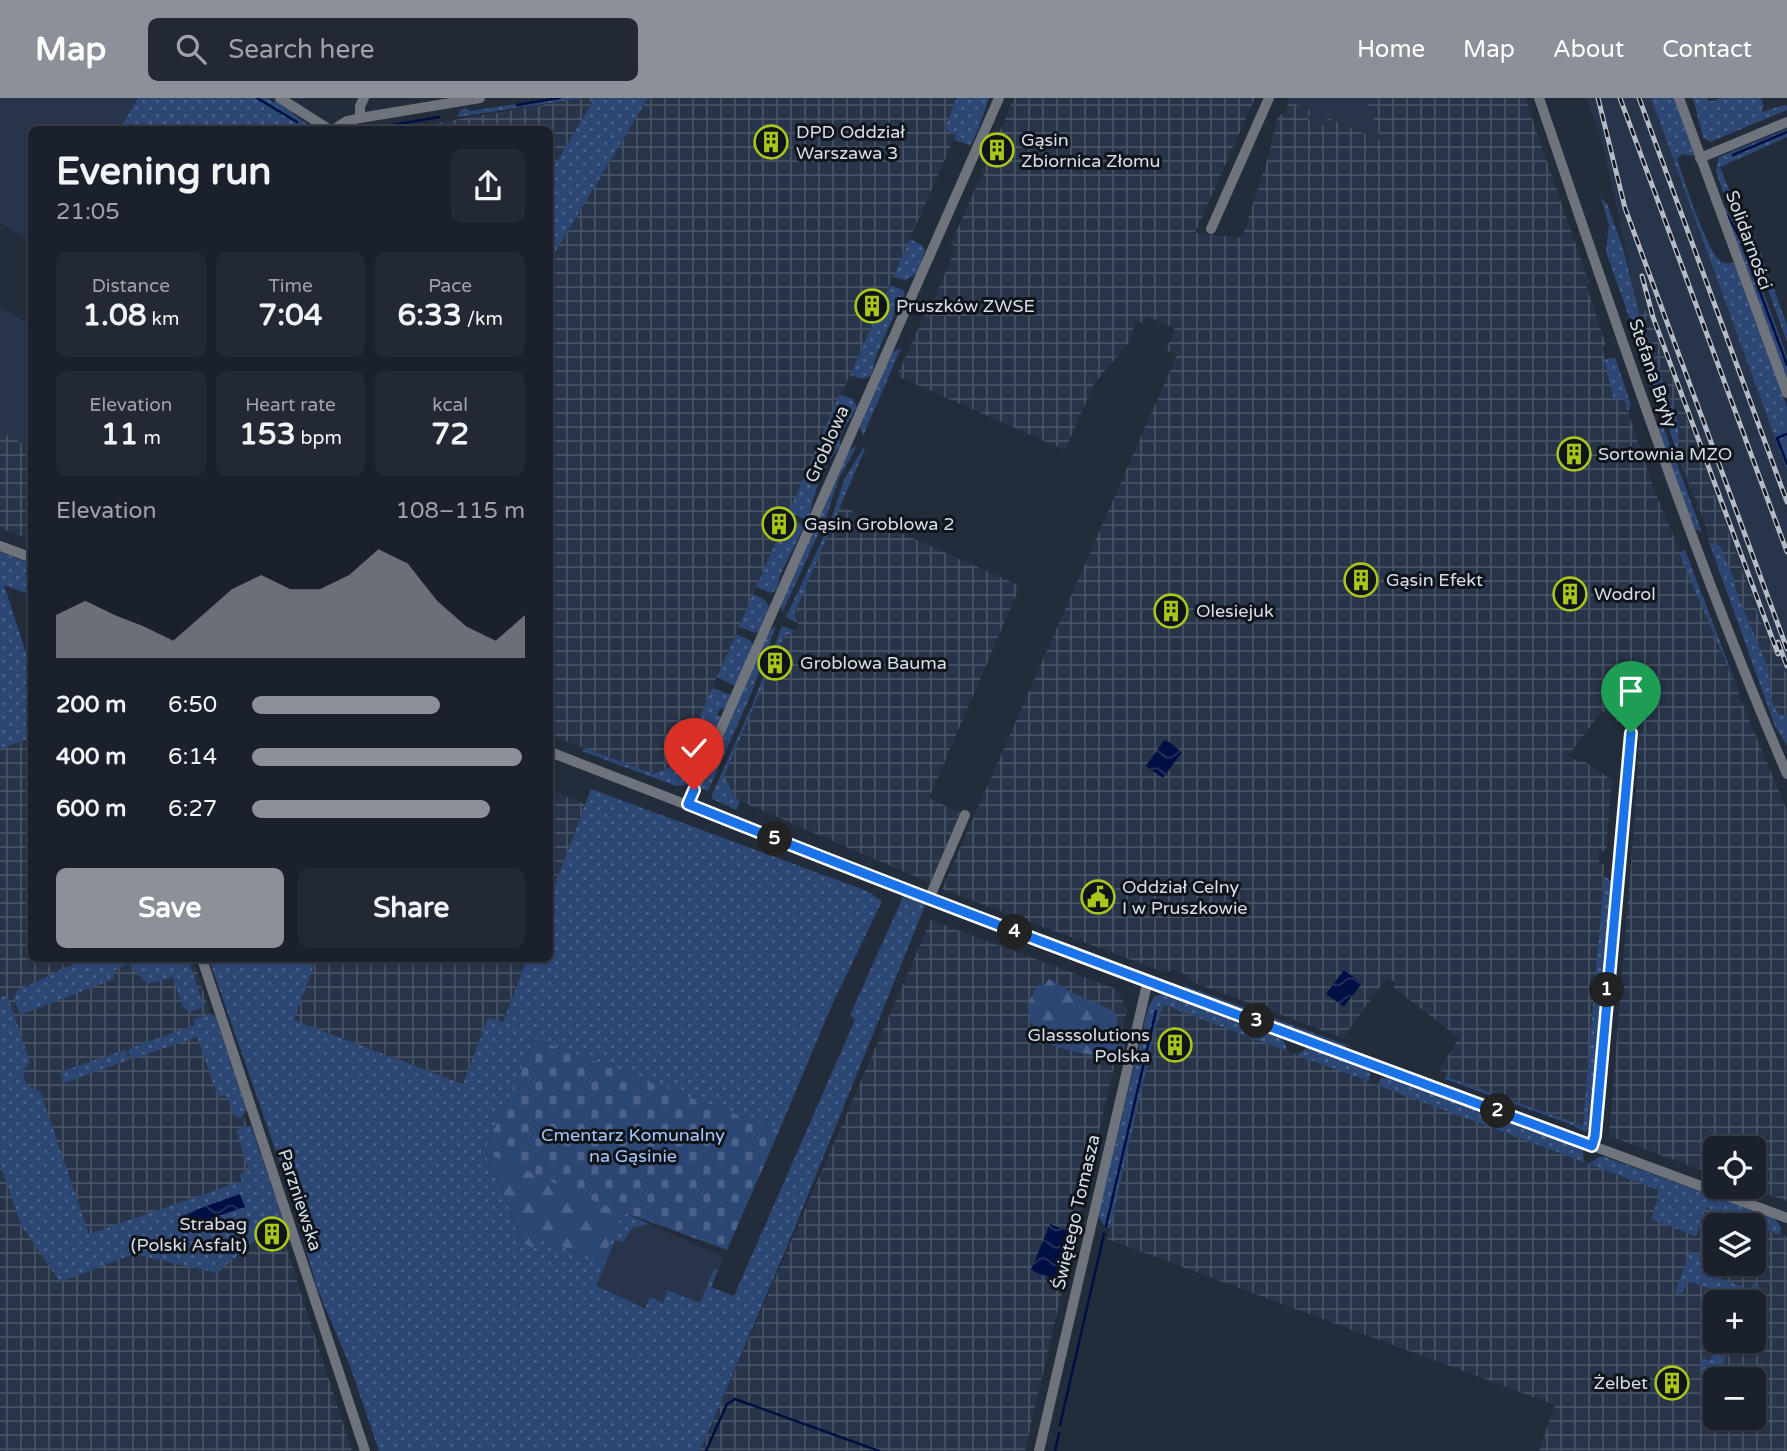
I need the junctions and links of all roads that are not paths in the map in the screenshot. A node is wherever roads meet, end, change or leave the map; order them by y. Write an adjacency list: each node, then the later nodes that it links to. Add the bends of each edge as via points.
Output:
1 (280, 98): 10 (street)
2 (365, 98): 8 (street)
3 (480, 98): 8 (street)
4 (999, 98): 20 (street, Groblowa)
5 (1269, 98): 13 (street)
6 (1539, 98): 19 (street, Stefana Bryły, via 1654,431)
7 (1679, 98): 12 (street, Solidarności)
8 (360, 118): 11 (street)
9 (1787, 121): 12 (street)
10 (325, 126)
11 (338, 126)
12 (1700, 158): 14 (street, Solidarności)
13 (1211, 229)
14 (1787, 394)
15 (0, 546): 16 (street)
16 (28, 556)
17 (1631, 733): 25 (street)
18 (553, 753): 20 (street)
19 (1787, 774)
20 (688, 804): 22 (street)
21 (965, 815): 22 (street)
22 (929, 899): 24 (street)
23 (203, 962): 27 (street, Parzniewska)
24 (1148, 980): 25 (street); 28 (street, Świętego Tomasza)
25 (1592, 1146): 26 (street)
26 (1787, 1218)
27 (365, 1451)
28 (1039, 1451)

